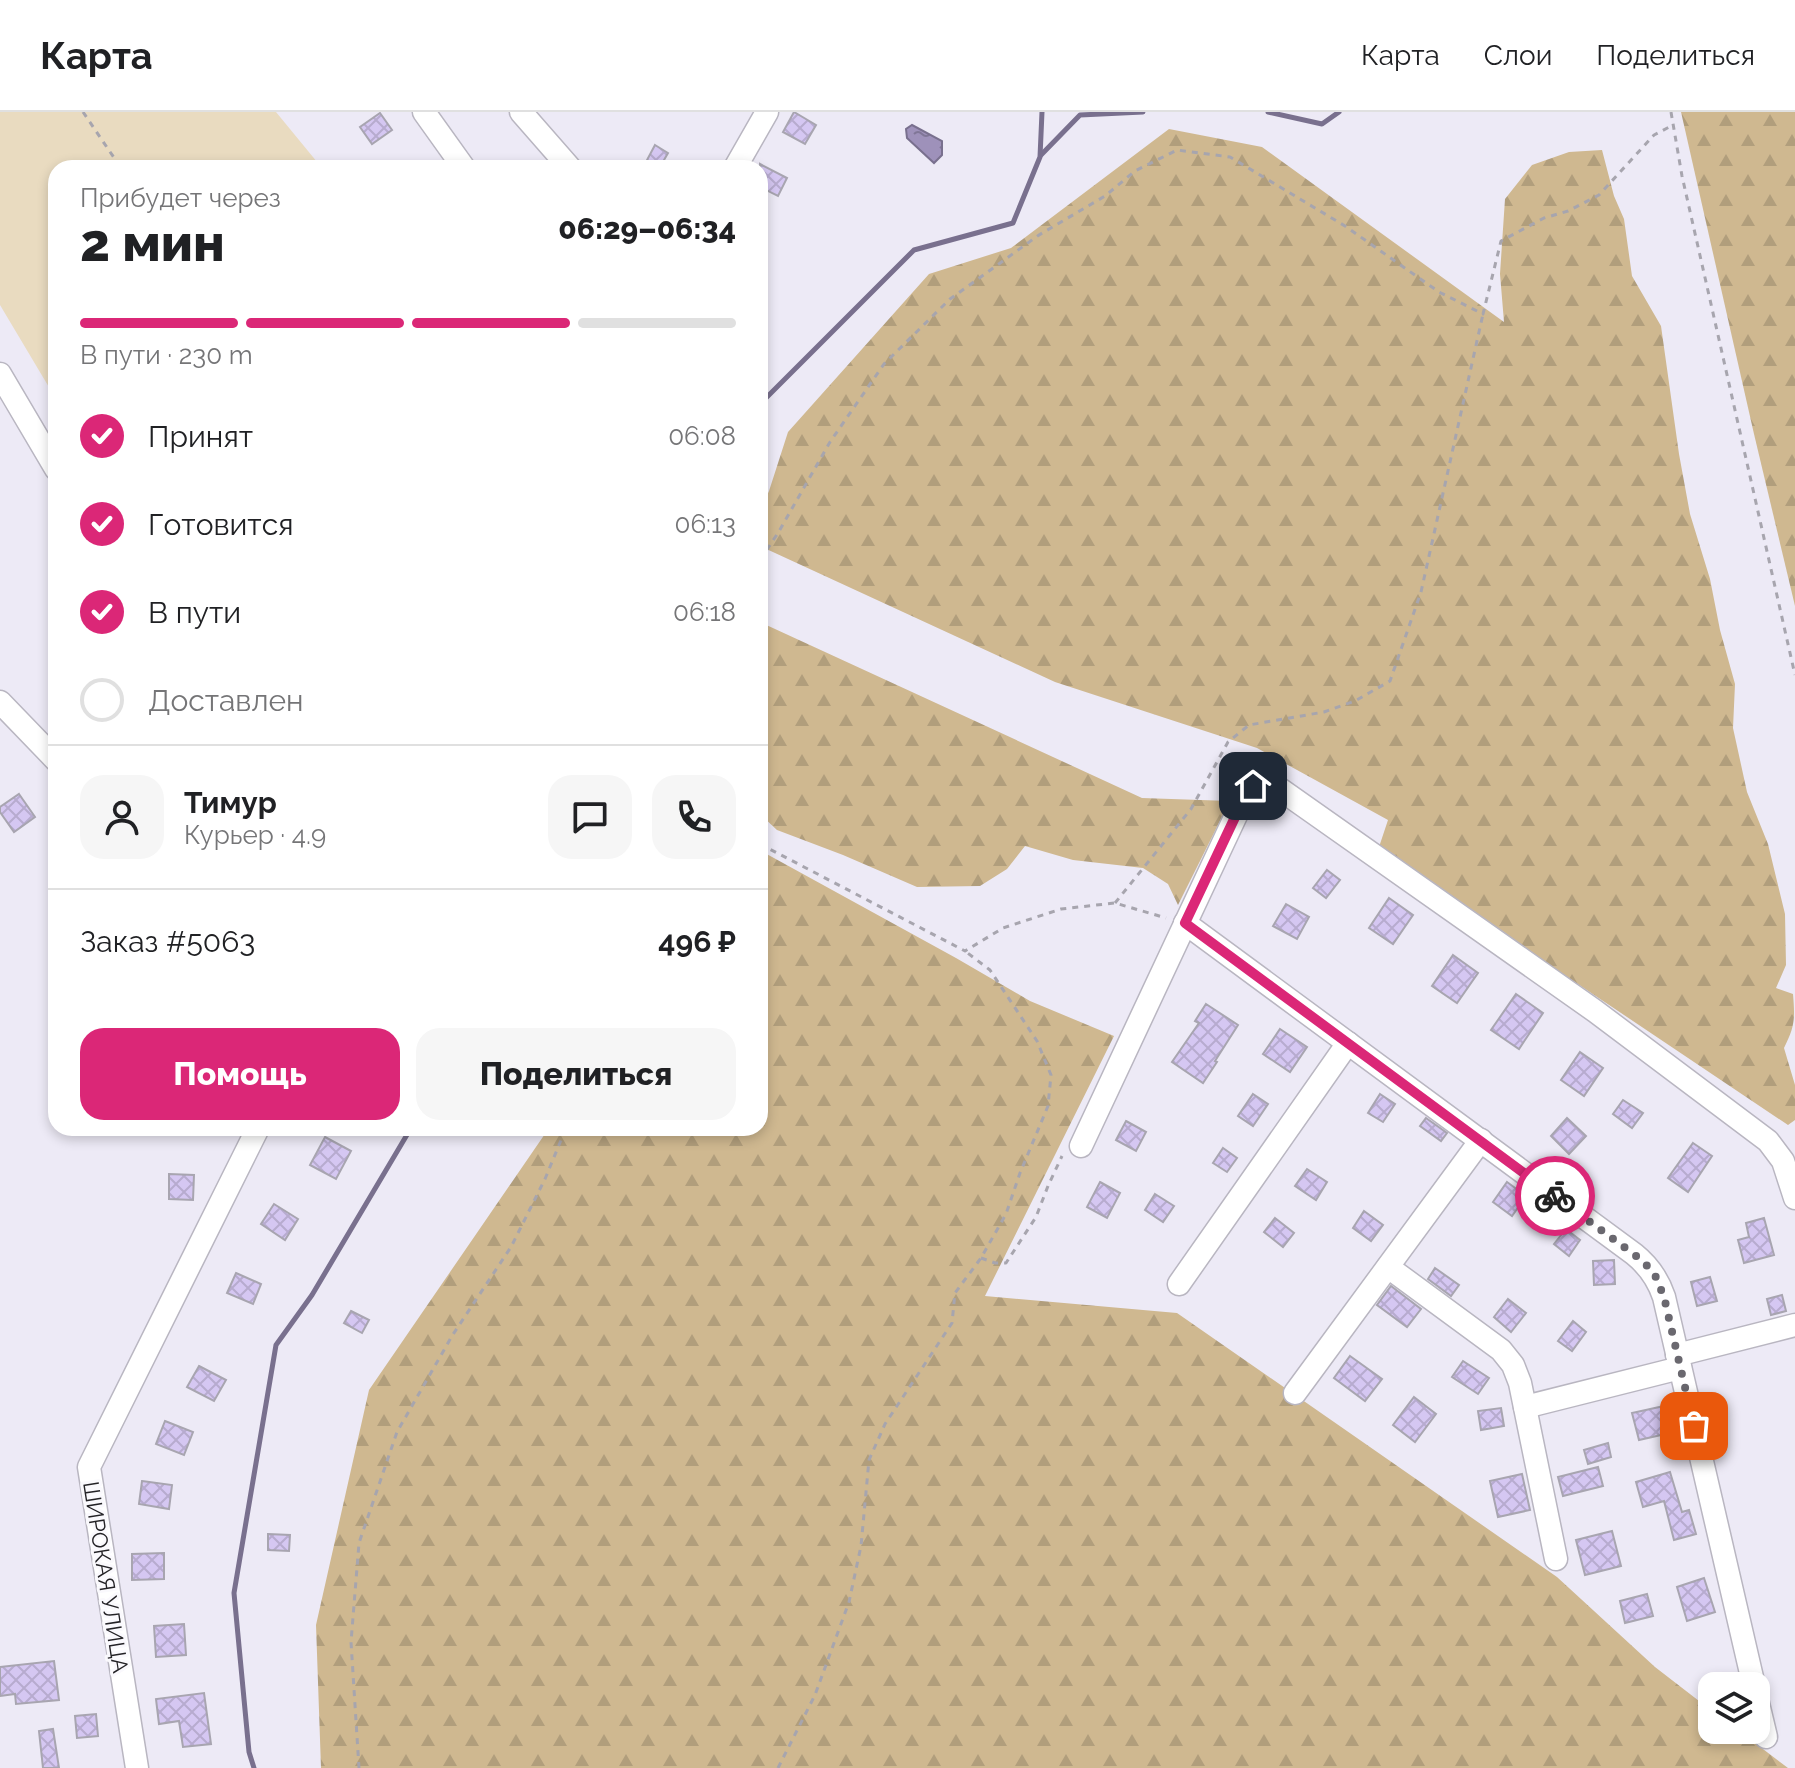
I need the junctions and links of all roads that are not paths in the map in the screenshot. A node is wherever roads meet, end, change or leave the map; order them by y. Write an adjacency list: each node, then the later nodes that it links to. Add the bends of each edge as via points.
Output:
1 (521, 112): 5 (street)
2 (767, 112): 6 (street)
3 (434, 115): 4 (street)
4 (459, 160)
5 (563, 160)
6 (740, 160)
7 (0, 374): 8 (street)
8 (48, 455)
9 (0, 702): 10 (street)
10 (48, 752)
11 (1185, 923): 12 (street); 15 (street); 16 (street, via 1246,794 1253,786 1270,783 1595,1011 1768,1141 1783,1161)
12 (1348, 1043): 14 (street); 18 (street)
13 (254, 1136): 25 (street, ШИРОКАЯ УЛИЦА, via 89,1467)
14 (1481, 1140): 17 (street); 20 (street, via 1643,1261 1659,1284)
15 (1081, 1146)
16 (1795, 1198)
17 (1388, 1267): 21 (street); 22 (street, via 1501,1350 1517,1374)
18 (1179, 1284)
19 (1795, 1325): 20 (street)
20 (1679, 1361): 22 (street); 24 (street)
21 (1295, 1393)
22 (1525, 1407): 23 (street)
23 (1556, 1559)
24 (1751, 1672)
25 (137, 1768)

